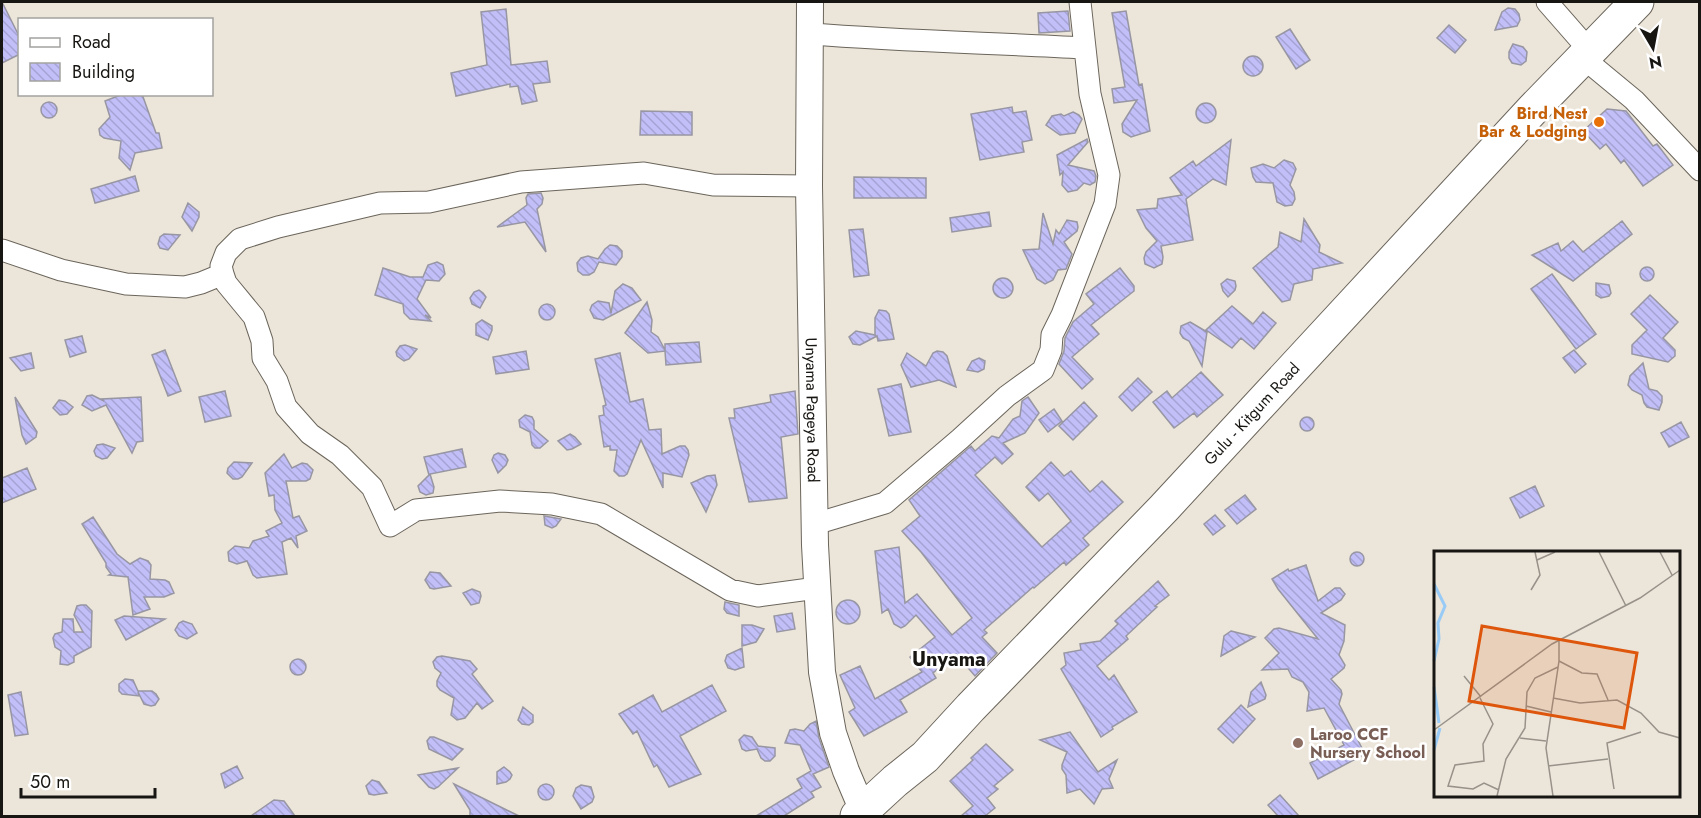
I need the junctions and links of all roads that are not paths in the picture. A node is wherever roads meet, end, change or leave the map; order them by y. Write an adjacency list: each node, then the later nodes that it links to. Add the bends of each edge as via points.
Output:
1 (810, 2): 5 (street, Unyama Pageya Road)
2 (1080, 2): 6 (street)
3 (1547, 2): 7 (street)
4 (1638, 2): 7 (main road, Gulu - Kitgum Road)
5 (811, 34): 6 (street); 9 (street, Unyama Pageya Road)
6 (1084, 48): 12 (street, via 1109,186 1106,204 1052,335 1043,370 1006,396 885,503)
7 (1586, 54): 8 (street); 14 (main road, Gulu - Kitgum Road, via 1164,508 925,757)
8 (1700, 170)
9 (809, 186): 11 (street, via 713,185 644,173 521,182 429,202 380,203 240,239 226,253 221,266); 12 (street, Unyama Pageya Road)
10 (2, 250): 11 (street, via 61,270 126,284 185,287)
11 (223, 274): 13 (street, via 254,317 263,358 286,407 310,434 340,455 372,487 390,526 417,510 500,501 552,504 601,514 730,590 758,596)
12 (815, 524): 13 (street, Unyama Pageya Road)
13 (817, 588): 14 (street, Unyama Pageya Road, via 826,700)
14 (860, 814)

